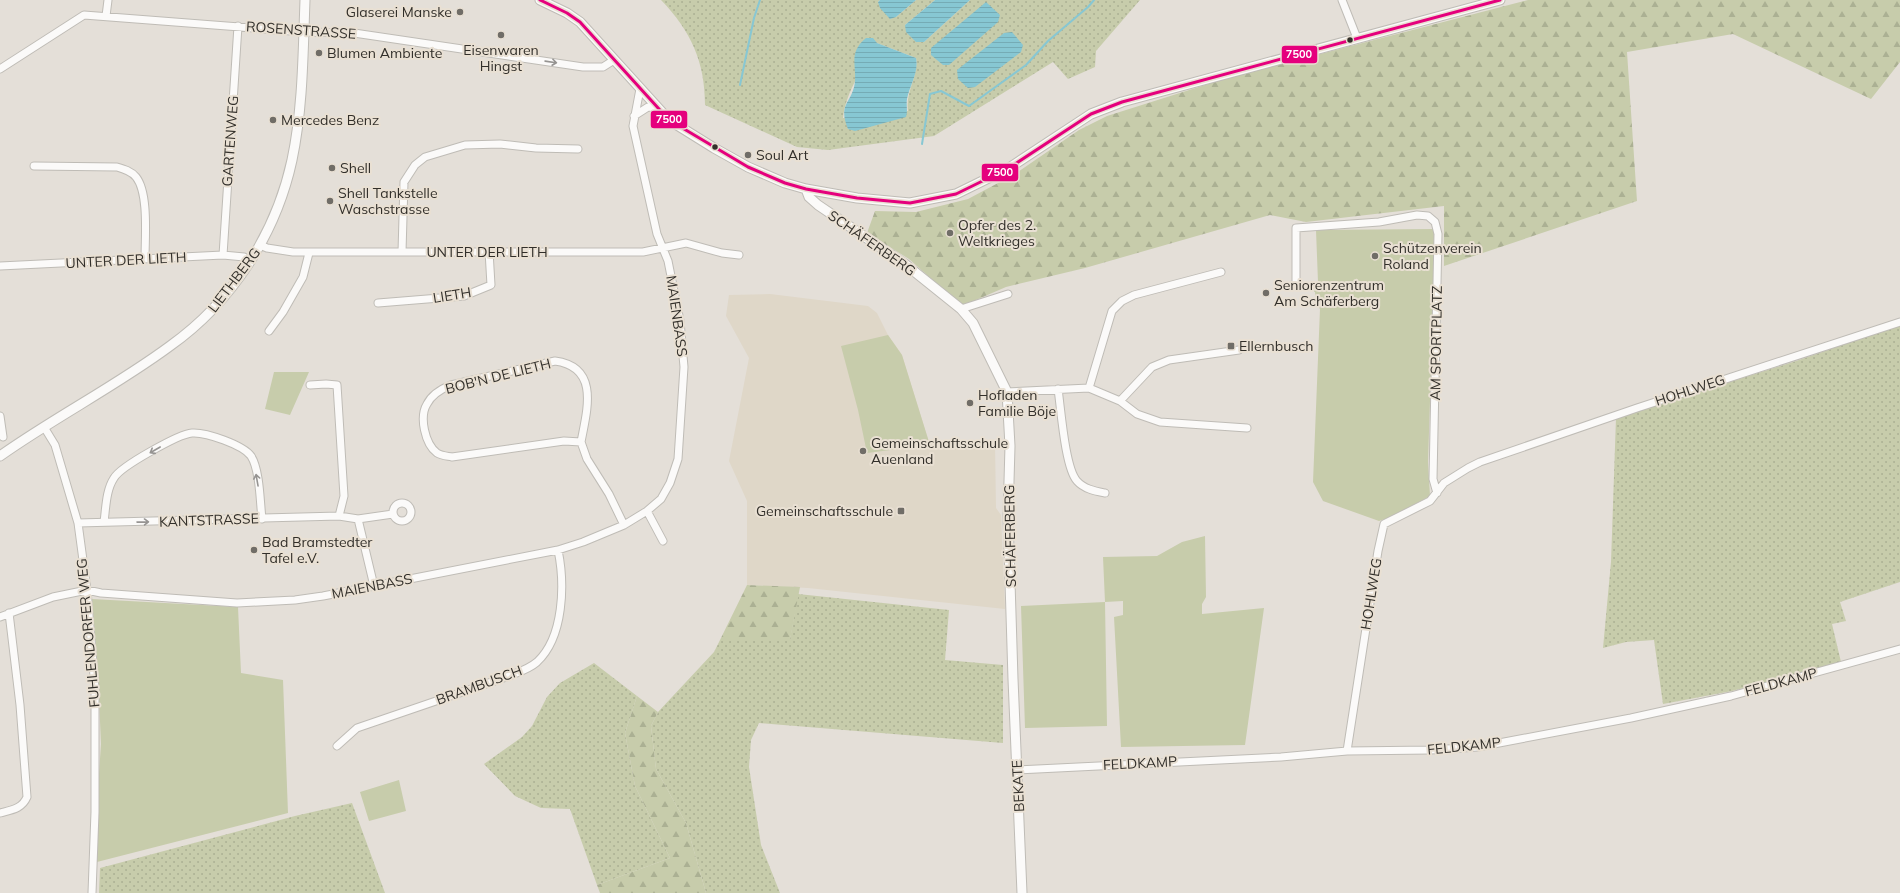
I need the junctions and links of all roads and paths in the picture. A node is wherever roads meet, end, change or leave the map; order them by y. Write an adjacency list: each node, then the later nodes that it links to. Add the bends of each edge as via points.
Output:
1 (108, 0): 6 (street)
2 (305, 0): 8 (street, LIETHBERG)
3 (540, 0): 10 (street, via 580,22)
4 (1342, 0): 9 (street)
5 (1500, 0): 9 (street)
6 (106, 16): 7 (street, ROSENSTRASSE); 11 (street, ROSENSTRASSE, via 84,15)
7 (238, 26): 8 (street, ROSENSTRASSE); 23 (street, GARTENWEG)
8 (304, 32): 10 (street, ROSENSTRASSE, one-way to 10, via 354,33 584,67 603,67); 18 (street, LIETHBERG, via 298,120 292,160 284,190)
9 (1357, 38): 17 (street, via 1122,102 1091,114 1009,168 956,194 910,203 857,198)
10 (614, 60): 12 (street)
11 (0, 69)
12 (640, 89): 13 (street); 14 (street, MAIENBASS)
13 (656, 108): 14 (street, via 648,107); 17 (street, via 669,120 714,148 778,180)
14 (634, 116): 19 (street, MAIENBASS, via 633,126 651,208 657,234)
15 (578, 149): 22 (street, via 500,144 466,145 425,157 415,165 404,182)
16 (34, 166): 25 (street, via 117,167 130,171 137,177 144,196)
17 (806, 189): 32 (street, SCHÄFERBERG, via 809,197 818,206 905,264)
18 (260, 245): 21 (street, UNTER DER LIETH, via 283,252); 26 (street, LIETHBERG)
19 (664, 249): 20 (street, UNTER DER LIETH, via 643,252); 24 (street, UNTER DER LIETH, via 686,244); 49 (street, MAIENBASS, via 680,321 683,353 681,428 678,459 670,483 661,499)
20 (489, 251): 22 (street, UNTER DER LIETH); 31 (street, LIETH, via 491,285 464,296)
21 (308, 252): 22 (street, UNTER DER LIETH); 34 (street, via 303,277)
22 (402, 252)
23 (223, 255): 25 (street, UNTER DER LIETH); 26 (street, UNTER DER LIETH, via 244,257)
24 (739, 255)
25 (145, 259): 27 (street, UNTER DER LIETH)
26 (250, 262): 42 (street, LIETHBERG, via 219,303 185,335 136,370)
27 (0, 266)
28 (1221, 272): 37 (street, via 1134,295 1122,301 1112,311 1107,323)
29 (1296, 284): 48 (street, AM SPORTPLATZ, via 1296,228 1379,222 1417,215 1428,216 1435,222 1438,234 1433,479)
30 (1008, 294): 32 (street)
31 (378, 303)
32 (962, 309): 39 (street, SCHÄFERBERG, via 973,324)
33 (1900, 322): 48 (street, HOHLWEG, via 1480,462 1456,475)
34 (269, 331)
35 (1239, 350): 40 (street, via 1169,360 1152,367)
36 (310, 385): 51 (street, via 337,385 344,496)
37 (1089, 388): 38 (street); 40 (street)
38 (1058, 389): 39 (street); 47 (street, via 1069,463 1076,480 1084,487)
39 (1007, 392): 64 (street, SCHÄFERBERG)
40 (1120, 401): 43 (street, via 1138,414 1160,422)
41 (0, 416): 44 (street)
42 (44, 427): 46 (street, LIETHBERG); 55 (street, FUHLENDORFER WEG, via 55,445)
43 (1247, 428)
44 (3, 437)
45 (581, 442): 45 (street, BOB'N DE LIETH, via 564,441 452,458 436,452 424,430 423,417 432,396 451,385 554,361 566,362 576,368 587,387 587,410); 56 (street, via 587,459 609,494)
46 (0, 456)
47 (1105, 493)
48 (1437, 493): 66 (street, HOHLWEG, via 1430,501 1384,524)
49 (647, 512): 56 (street, MAIENBASS); 57 (street)
50 (393, 514): 53 (street, KANTSTRASSE)
51 (339, 516): 52 (street, KANTSTRASSE); 53 (street, KANTSTRASSE)
52 (262, 519): 54 (street, KANTSTRASSE, one-way to 52); 54 (street, one-way to 54, via 258,479 250,456 223,440 194,433 178,437 121,469 109,487)
53 (358, 519): 59 (street)
54 (104, 522): 55 (street, KANTSTRASSE)
55 (78, 523): 60 (street, FUHLENDORFER WEG)
56 (624, 525): 58 (street, MAIENBASS)
57 (663, 541)
58 (558, 550): 59 (street, MAIENBASS); 65 (street, BRAMBUSCH, via 562,601 558,622 549,646 536,663 510,676 357,728)
59 (374, 586): 60 (street, MAIENBASS, via 302,599 237,603)
60 (86, 590): 61 (street, via 36,602); 69 (street, FUHLENDORFER WEG, via 95,689)
61 (9, 613): 62 (street); 68 (street, via 27,797 17,809)
62 (0, 617)
63 (1900, 649): 66 (street, FELDKAMP, via 1731,696 1485,745 1430,750)
64 (1013, 679): 67 (street, BEKATE)
65 (337, 746)
66 (1347, 751): 67 (street, FELDKAMP, via 1280,757)
67 (1017, 770): 70 (street, BEKATE)
68 (0, 813)
69 (92, 893)
70 (1022, 893)

